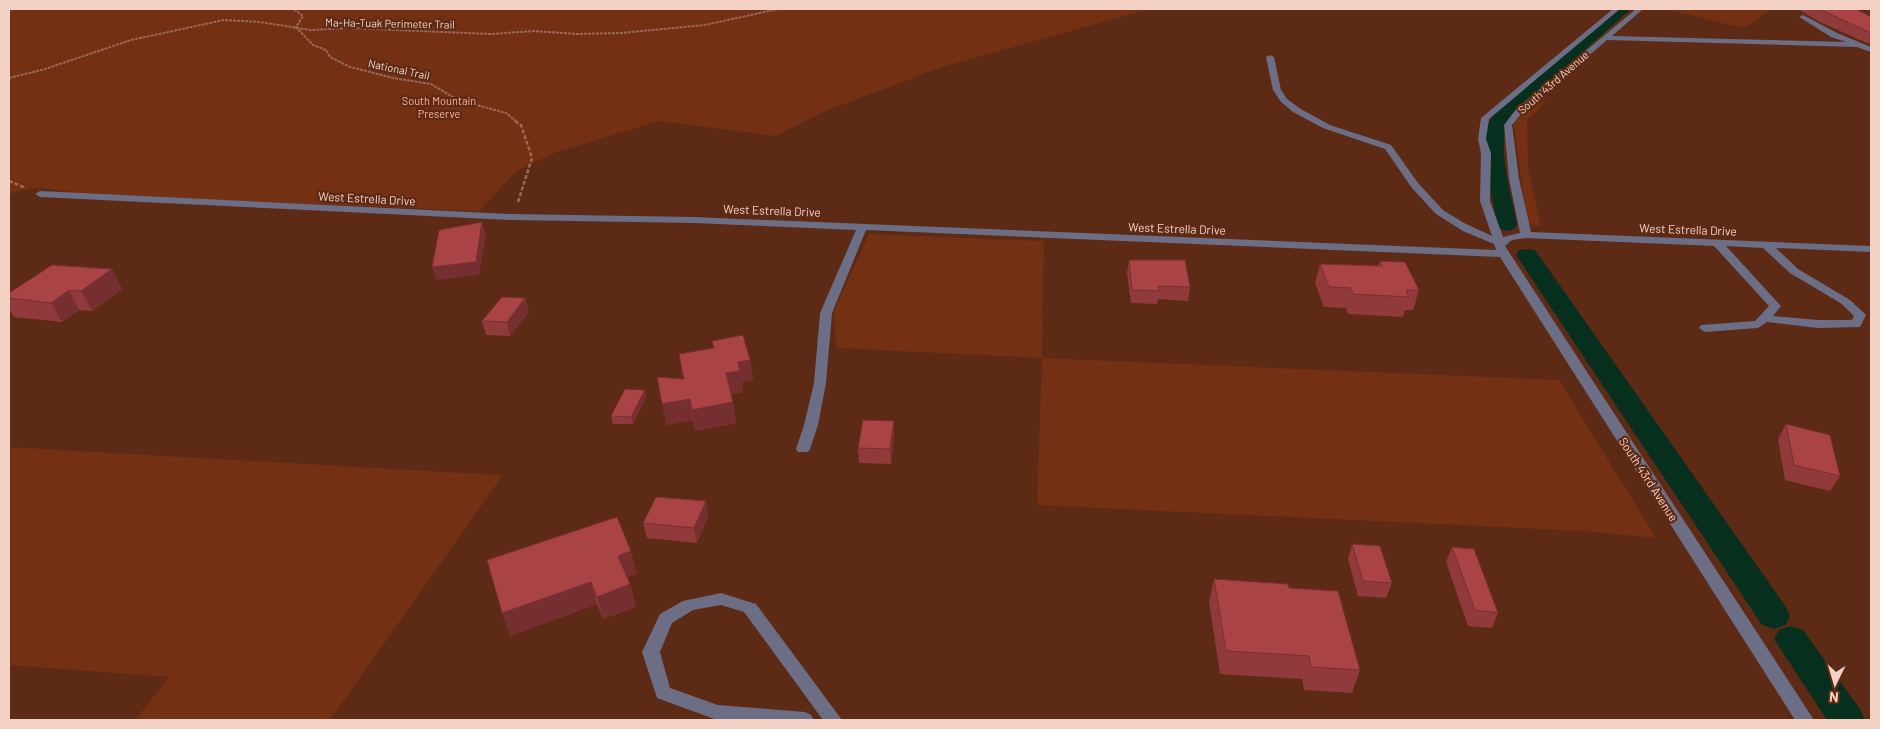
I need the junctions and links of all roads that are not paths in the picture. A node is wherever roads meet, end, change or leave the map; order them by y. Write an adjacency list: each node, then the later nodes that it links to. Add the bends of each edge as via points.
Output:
1 (1617, 9): 13 (street, South 43rd Avenue, via 1485,118 1482,139 1486,154 1485,201)
2 (1640, 9): 4 (street, South 43rd Avenue)
3 (1803, 17): 5 (street)
4 (1605, 38): 5 (street); 10 (street, South 43rd Avenue, via 1520,110 1508,125 1514,179)
5 (1856, 45): 6 (street)
6 (1871, 50)
7 (1270, 57): 13 (street, via 1277,90 1285,102 1312,120 1388,147 1402,169 1446,217)
8 (40, 194): 9 (street, West Estrella Drive, via 511,217)
9 (862, 227): 13 (street, West Estrella Drive); 17 (street, via 826,313 820,383)
10 (1526, 235): 11 (street, West Estrella Drive); 13 (street, West Estrella Drive)
11 (1717, 243): 12 (street, West Estrella Drive); 15 (street, via 1775,306)
12 (1766, 245): 14 (street, West Estrella Drive); 15 (street, via 1794,271 1846,302 1860,315 1856,324)
13 (1503, 246): 20 (street, South 43rd Avenue)
14 (1871, 250)
15 (1763, 318): 16 (street, via 1758,324)
16 (1705, 328)
17 (803, 449)
18 (804, 720): 19 (street, via 718,713 663,693 651,652 666,619 690,606 721,599 750,608)
19 (833, 720)
20 (1805, 720)

